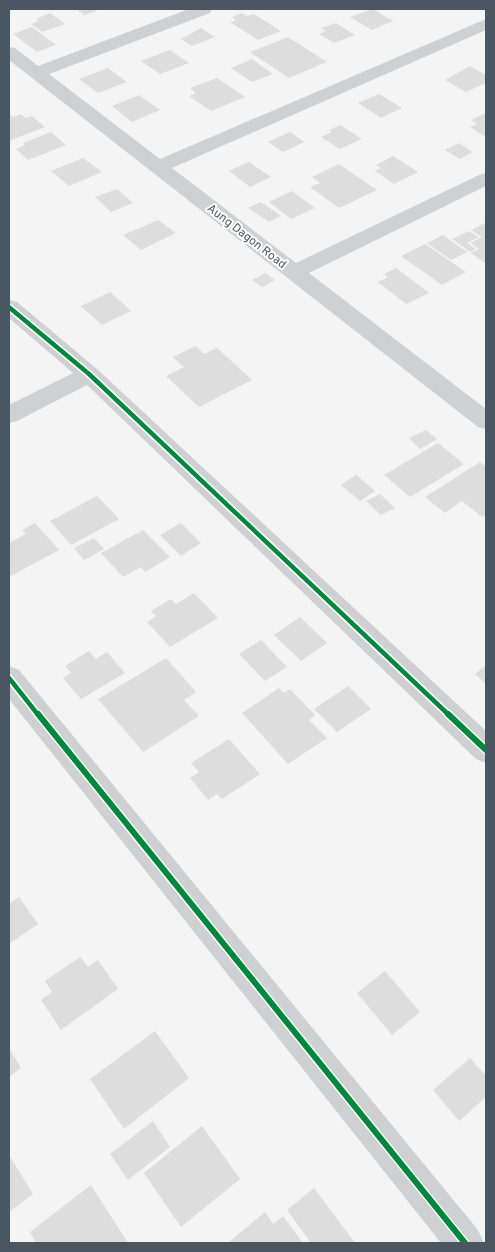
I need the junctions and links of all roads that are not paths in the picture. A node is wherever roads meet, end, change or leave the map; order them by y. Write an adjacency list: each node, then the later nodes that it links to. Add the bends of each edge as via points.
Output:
1 (204, 9): 4 (street)
2 (486, 24): 5 (street)
3 (9, 52): 4 (street, Aung Dagon Road)
4 (36, 73): 5 (street, Aung Dagon Road)
5 (158, 167): 7 (street, Aung Dagon Road)
6 (486, 178): 7 (street)
7 (294, 272): 11 (street, Aung Dagon Road)
8 (9, 307): 9 (street)
9 (89, 374): 10 (street); 13 (street)
10 (9, 415)
11 (484, 417)
12 (9, 678): 14 (street)
13 (486, 750)
14 (465, 1243)

